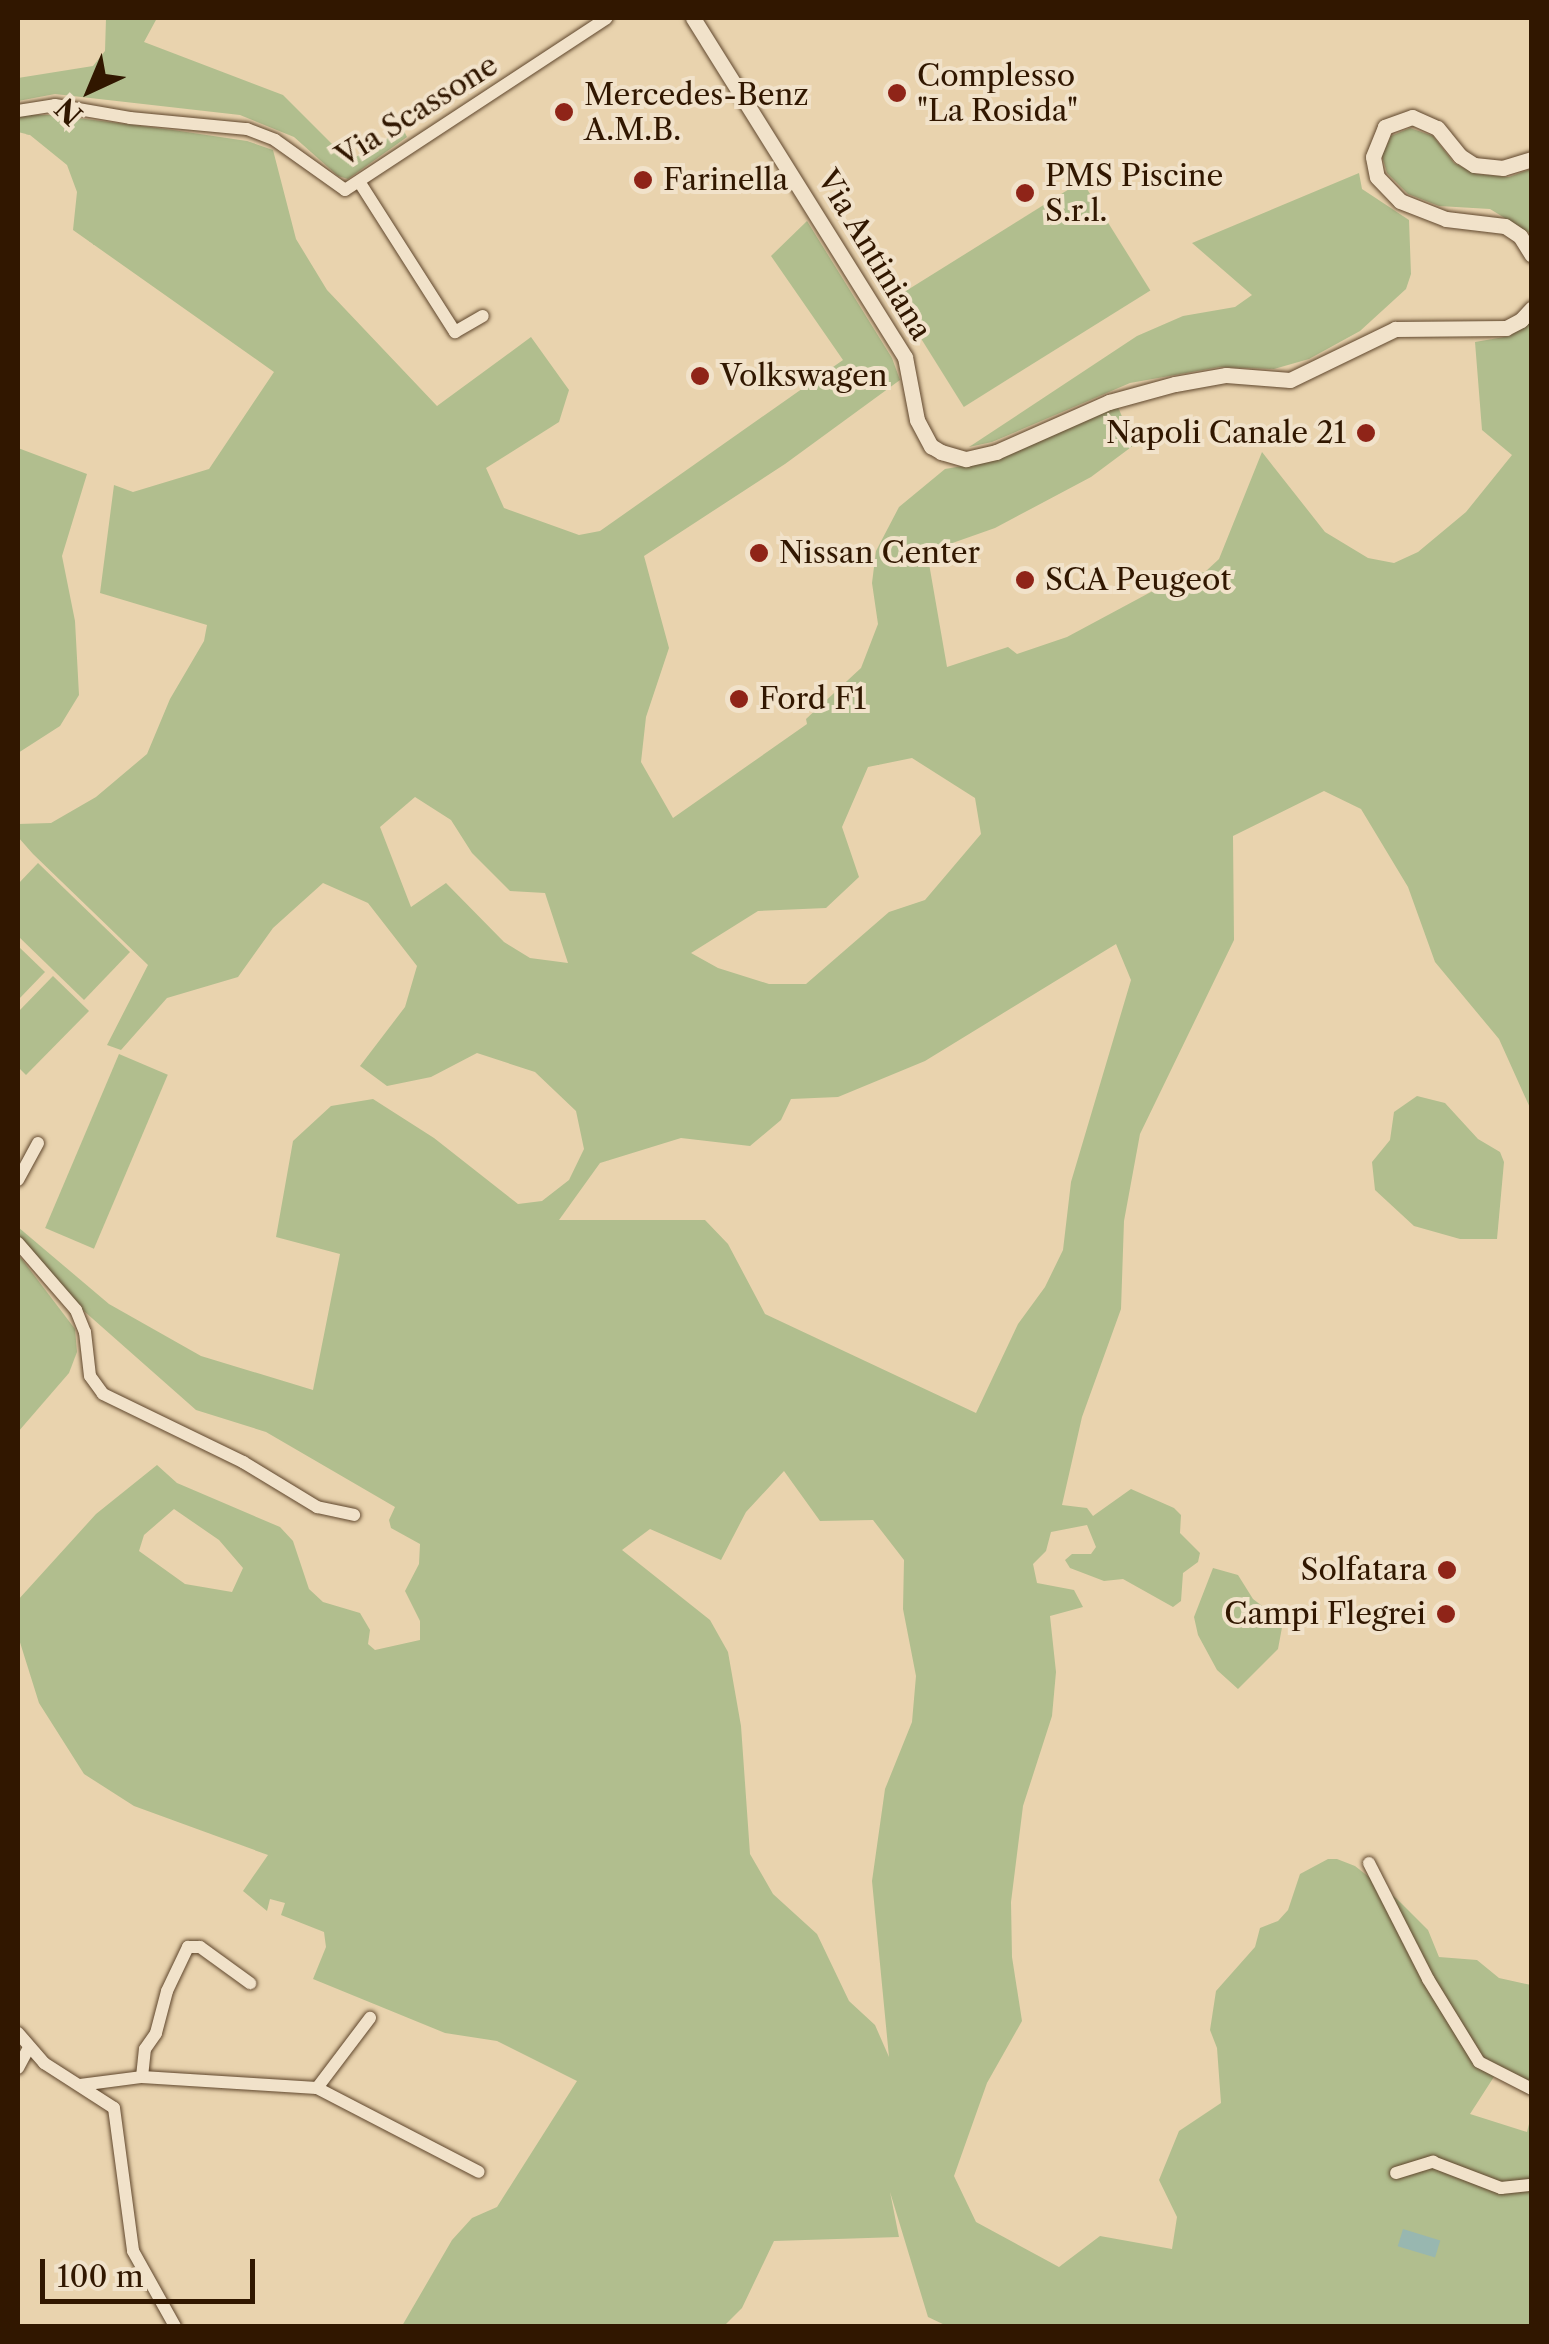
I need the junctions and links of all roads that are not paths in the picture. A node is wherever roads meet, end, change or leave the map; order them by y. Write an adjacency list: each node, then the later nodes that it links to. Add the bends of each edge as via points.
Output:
1 (607, 18): 5 (street, Via Scassone)
2 (693, 18): 7 (street, Via Antiniana, via 906,357 917,420 940,452 966,459 996,452 1109,402 1176,384 1226,375 1290,380 1396,329 1506,328)
3 (18, 110): 5 (street, Via Scassone, via 55,105 225,124 275,140 338,188)
4 (1532, 159): 6 (street, via 1503,168 1474,165 1437,128 1412,117 1385,127 1372,158 1377,177 1400,202 1446,220 1505,226)
5 (360, 183): 8 (street, via 454,332)
6 (1532, 255)
7 (1532, 308)
8 (483, 316)
9 (38, 1143): 10 (street)
10 (18, 1180)
11 (18, 1243): 12 (street, via 76,1310 90,1376 102,1394 244,1462 316,1507)
12 (354, 1515)
13 (1369, 1863): 22 (street, via 1479,2062)
14 (250, 1983): 19 (street, via 200,1948 188,1947 145,2049)
15 (370, 2018): 21 (street)
16 (18, 2032): 17 (street)
17 (28, 2049): 18 (street); 20 (street)
18 (18, 2068)
19 (142, 2078): 20 (street); 21 (street)
20 (80, 2085): 26 (street, via 114,2108 133,2250)
21 (317, 2088): 23 (street)
22 (1532, 2089)
23 (479, 2172)
24 (1396, 2172): 25 (street, via 1433,2162 1501,2188)
25 (1532, 2184)
26 (175, 2326)

